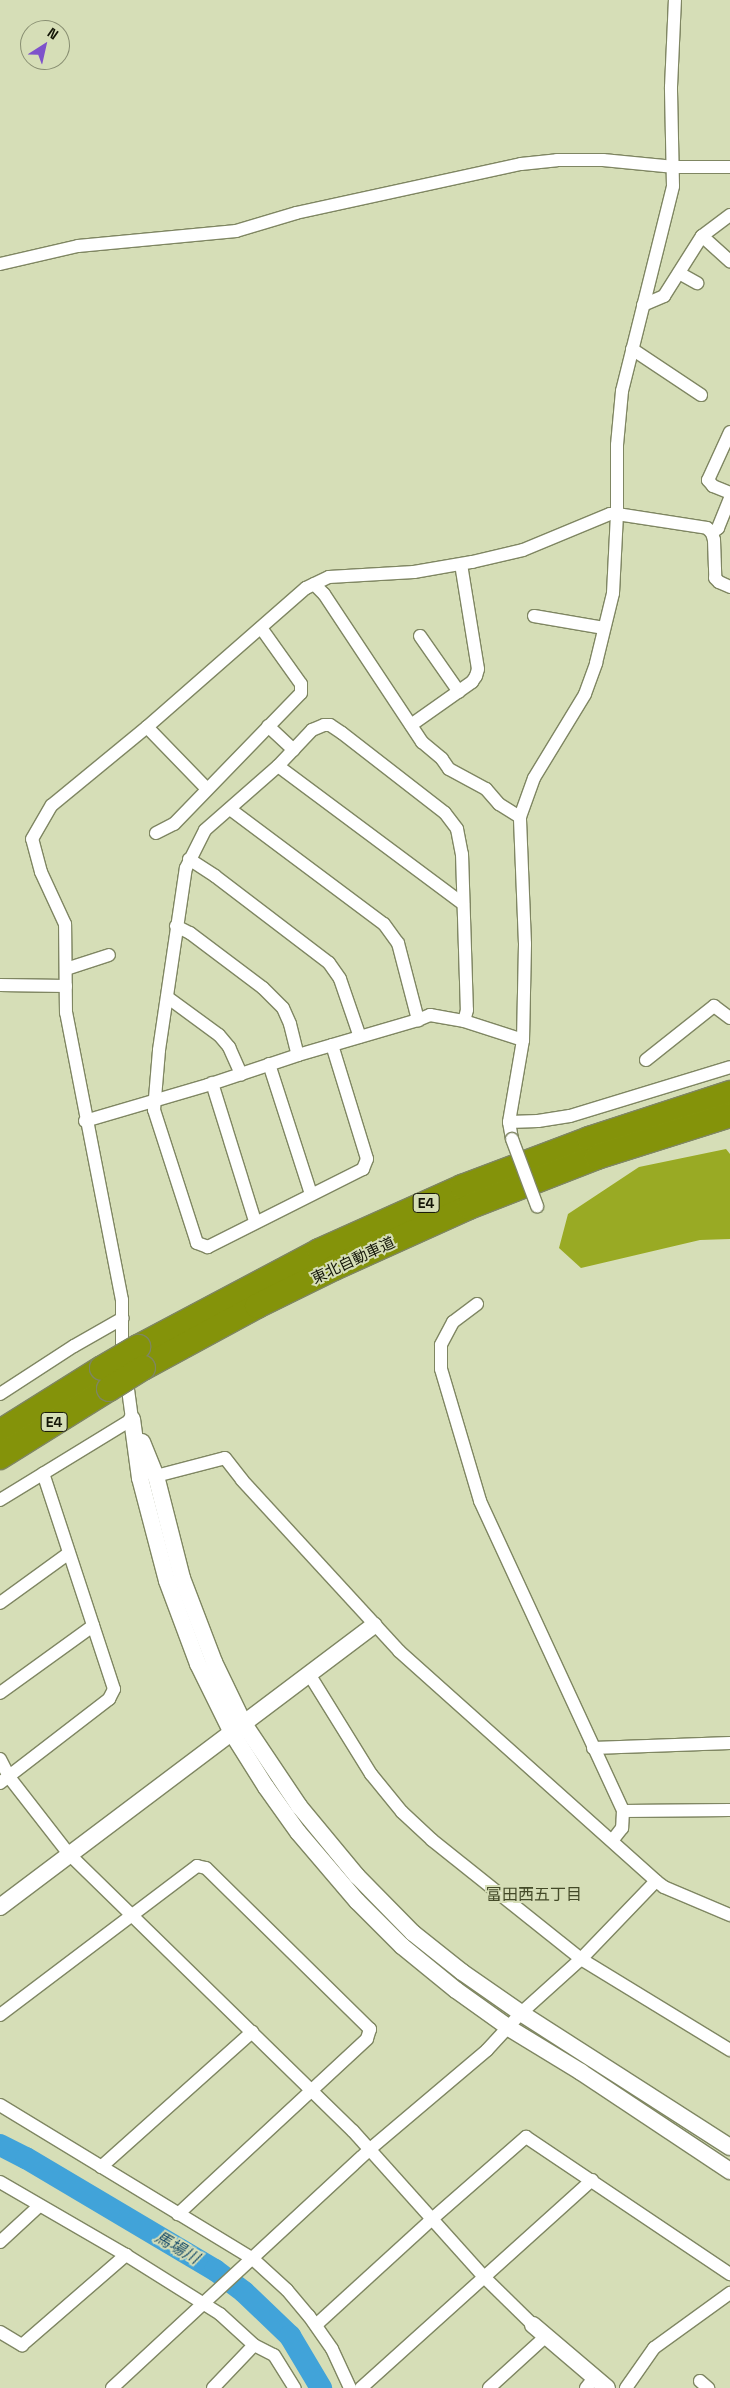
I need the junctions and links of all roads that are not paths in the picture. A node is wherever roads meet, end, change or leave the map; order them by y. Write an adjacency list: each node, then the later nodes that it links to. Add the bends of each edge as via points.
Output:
1 (675, 0): 2 (street, via 671,87)
2 (675, 167): 3 (street); 7 (street, via 603,160 521,164 296,213 236,231 78,246); 10 (street, via 674,186)
3 (730, 167)
4 (730, 215): 5 (street)
5 (702, 236): 6 (street); 8 (street)
6 (730, 261)
7 (0, 264)
8 (679, 273): 9 (street); 10 (street, via 664,296)
9 (697, 283)
10 (643, 305): 11 (street)
11 (632, 349): 12 (street); 16 (street, via 622,391 617,446)
12 (702, 395)
13 (730, 432): 14 (street, via 708,480 713,486)
14 (730, 493)
15 (730, 499): 17 (street, via 718,528)
16 (617, 514): 17 (street, via 702,527); 18 (street, via 604,516 523,550); 23 (street, via 613,593)
17 (712, 533): 20 (street, via 716,578)
18 (461, 564): 19 (street, via 414,572 329,577); 25 (street, via 478,669 472,682)
19 (314, 584): 22 (street); 26 (street, via 324,594)
20 (730, 587)
21 (534, 616): 23 (street)
22 (261, 628): 27 (street, via 302,684 301,692); 28 (street)
23 (604, 628): 33 (street, via 585,694 534,778)
24 (420, 636): 25 (street)
25 (459, 692): 26 (street)
26 (411, 725): 33 (street, via 422,742 446,766 486,789 499,804)
27 (268, 726): 29 (street); 31 (street)
28 (147, 727): 31 (street); 39 (street, via 52,805 32,839 42,872 65,924)
29 (294, 750): 30 (street); 36 (street, via 317,727 330,725 445,813 453,821 461,840)
30 (278, 766): 32 (street); 36 (street)
31 (207, 789): 34 (street, via 174,824)
32 (230, 809): 35 (street, via 205,830); 44 (street, via 384,924 398,943)
33 (520, 817): 47 (street, via 525,944)
34 (156, 833)
35 (189, 859): 37 (street); 46 (street, via 329,964 342,984)
36 (463, 904): 45 (street)
37 (176, 926): 42 (street); 49 (street, via 234,966 283,1008)
38 (109, 955): 39 (street)
39 (66, 969): 41 (street)
40 (0, 985): 41 (street)
41 (66, 986): 58 (street, via 66,1013)
42 (167, 997): 53 (street, via 219,1035 229,1047); 56 (street)
43 (730, 1018): 50 (street, via 714,1006)
44 (418, 1020): 45 (street, via 430,1015); 46 (street)
45 (464, 1021): 47 (street)
46 (360, 1037): 48 (street)
47 (523, 1040): 59 (street)
48 (332, 1045): 49 (street); 60 (street, via 367,1159 363,1169)
49 (298, 1055): 51 (street)
50 (646, 1060)
51 (269, 1064): 53 (street); 60 (street)
52 (730, 1067): 59 (street, via 570,1116)
53 (241, 1074): 54 (street)
54 (212, 1084): 56 (street); 62 (street)
55 (730, 1093): 65 (highway, 東北自動車道 / E4, via 589,1139 462,1187 319,1251)
56 (154, 1101): 58 (street); 62 (street, via 154,1110 197,1243 208,1247)
57 (730, 1115): 65 (highway, 東北自動車道 / E4, via 598,1157 468,1207)
58 (85, 1121): 64 (street)
59 (508, 1122): 61 (street, bridge)
60 (311, 1194): 62 (street)
61 (538, 1206)
62 (255, 1222)
63 (477, 1304): 82 (street, via 453,1322 441,1345 441,1369 480,1501)
64 (124, 1318): 67 (street); 68 (street, via 122,1345)
65 (140, 1358): 66 (highway, 東北自動車道 / E4, bridge)
66 (106, 1379): 69 (highway, 東北自動車道 / E4); 70 (highway, 東北自動車道 / E4)
67 (0, 1394)
68 (132, 1419): 71 (street); 72 (street); 80 (street, via 140,1478 167,1581 198,1664)
69 (0, 1432)
70 (0, 1456)
71 (43, 1473): 73 (street); 74 (street)
72 (156, 1476): 76 (street, via 225,1458); 80 (street, via 182,1578)
73 (0, 1500)
74 (69, 1554): 75 (street); 77 (street)
75 (0, 1603)
76 (374, 1625): 78 (street); 87 (street)
77 (92, 1626): 79 (street); 84 (street, via 114,1684 111,1697)
78 (309, 1674): 80 (street); 93 (street, via 371,1774 402,1812 474,1876)
79 (0, 1692)
80 (238, 1728): 88 (street); 94 (street, via 357,1876 414,1933); 96 (street, via 266,1787 298,1832 357,1901 402,1946)
81 (730, 1743): 82 (street)
82 (593, 1748): 86 (street)
83 (0, 1759): 84 (street)
84 (5, 1780): 88 (street)
85 (730, 1810): 86 (street)
86 (622, 1811): 87 (street, via 622,1828)
87 (612, 1841): 89 (street)
88 (70, 1854): 90 (street); 91 (street)
89 (656, 1881): 92 (street); 93 (street)
90 (0, 1907)
91 (132, 1915): 95 (street); 97 (street); 99 (street, via 197,1866 206,1868 370,2030 367,2039)
92 (730, 1915)
93 (581, 1959): 94 (street); 98 (street)
94 (521, 2013): 96 (street); 101 (street)
95 (0, 2016)
96 (509, 2028): 102 (street); 104 (street)
97 (252, 2032): 99 (street); 103 (street)
98 (730, 2050)
99 (313, 2091): 102 (street); 108 (street)
100 (0, 2105): 103 (street)
101 (730, 2146)
102 (370, 2149): 109 (street); 112 (street)
103 (101, 2167): 108 (street)
104 (730, 2171)
105 (592, 2180): 109 (street, via 526,2137); 113 (street); 114 (street)
106 (0, 2182): 107 (street)
107 (40, 2206): 110 (street); 111 (street)
108 (178, 2214): 112 (street)
109 (432, 2219): 114 (street); 118 (street)
110 (0, 2242)
111 (126, 2255): 116 (street); 119 (street, via 22,2345)
112 (249, 2263): 116 (street); 118 (street, via 287,2290)
113 (730, 2274)
114 (485, 2278): 117 (street); 127 (street)
115 (730, 2292): 129 (street, via 654,2348)
116 (208, 2299): 121 (street); 123 (street)
117 (533, 2324): 120 (street)
118 (316, 2325): 126 (street, via 332,2349)
119 (0, 2332)
120 (545, 2337): 122 (street); 128 (street)
121 (254, 2344): 124 (street); 125 (street, via 278,2360)
122 (595, 2385)
123 (112, 2388)
124 (214, 2388)
125 (295, 2388)
126 (350, 2388)
127 (362, 2388)
128 (489, 2388)
129 (626, 2388)

